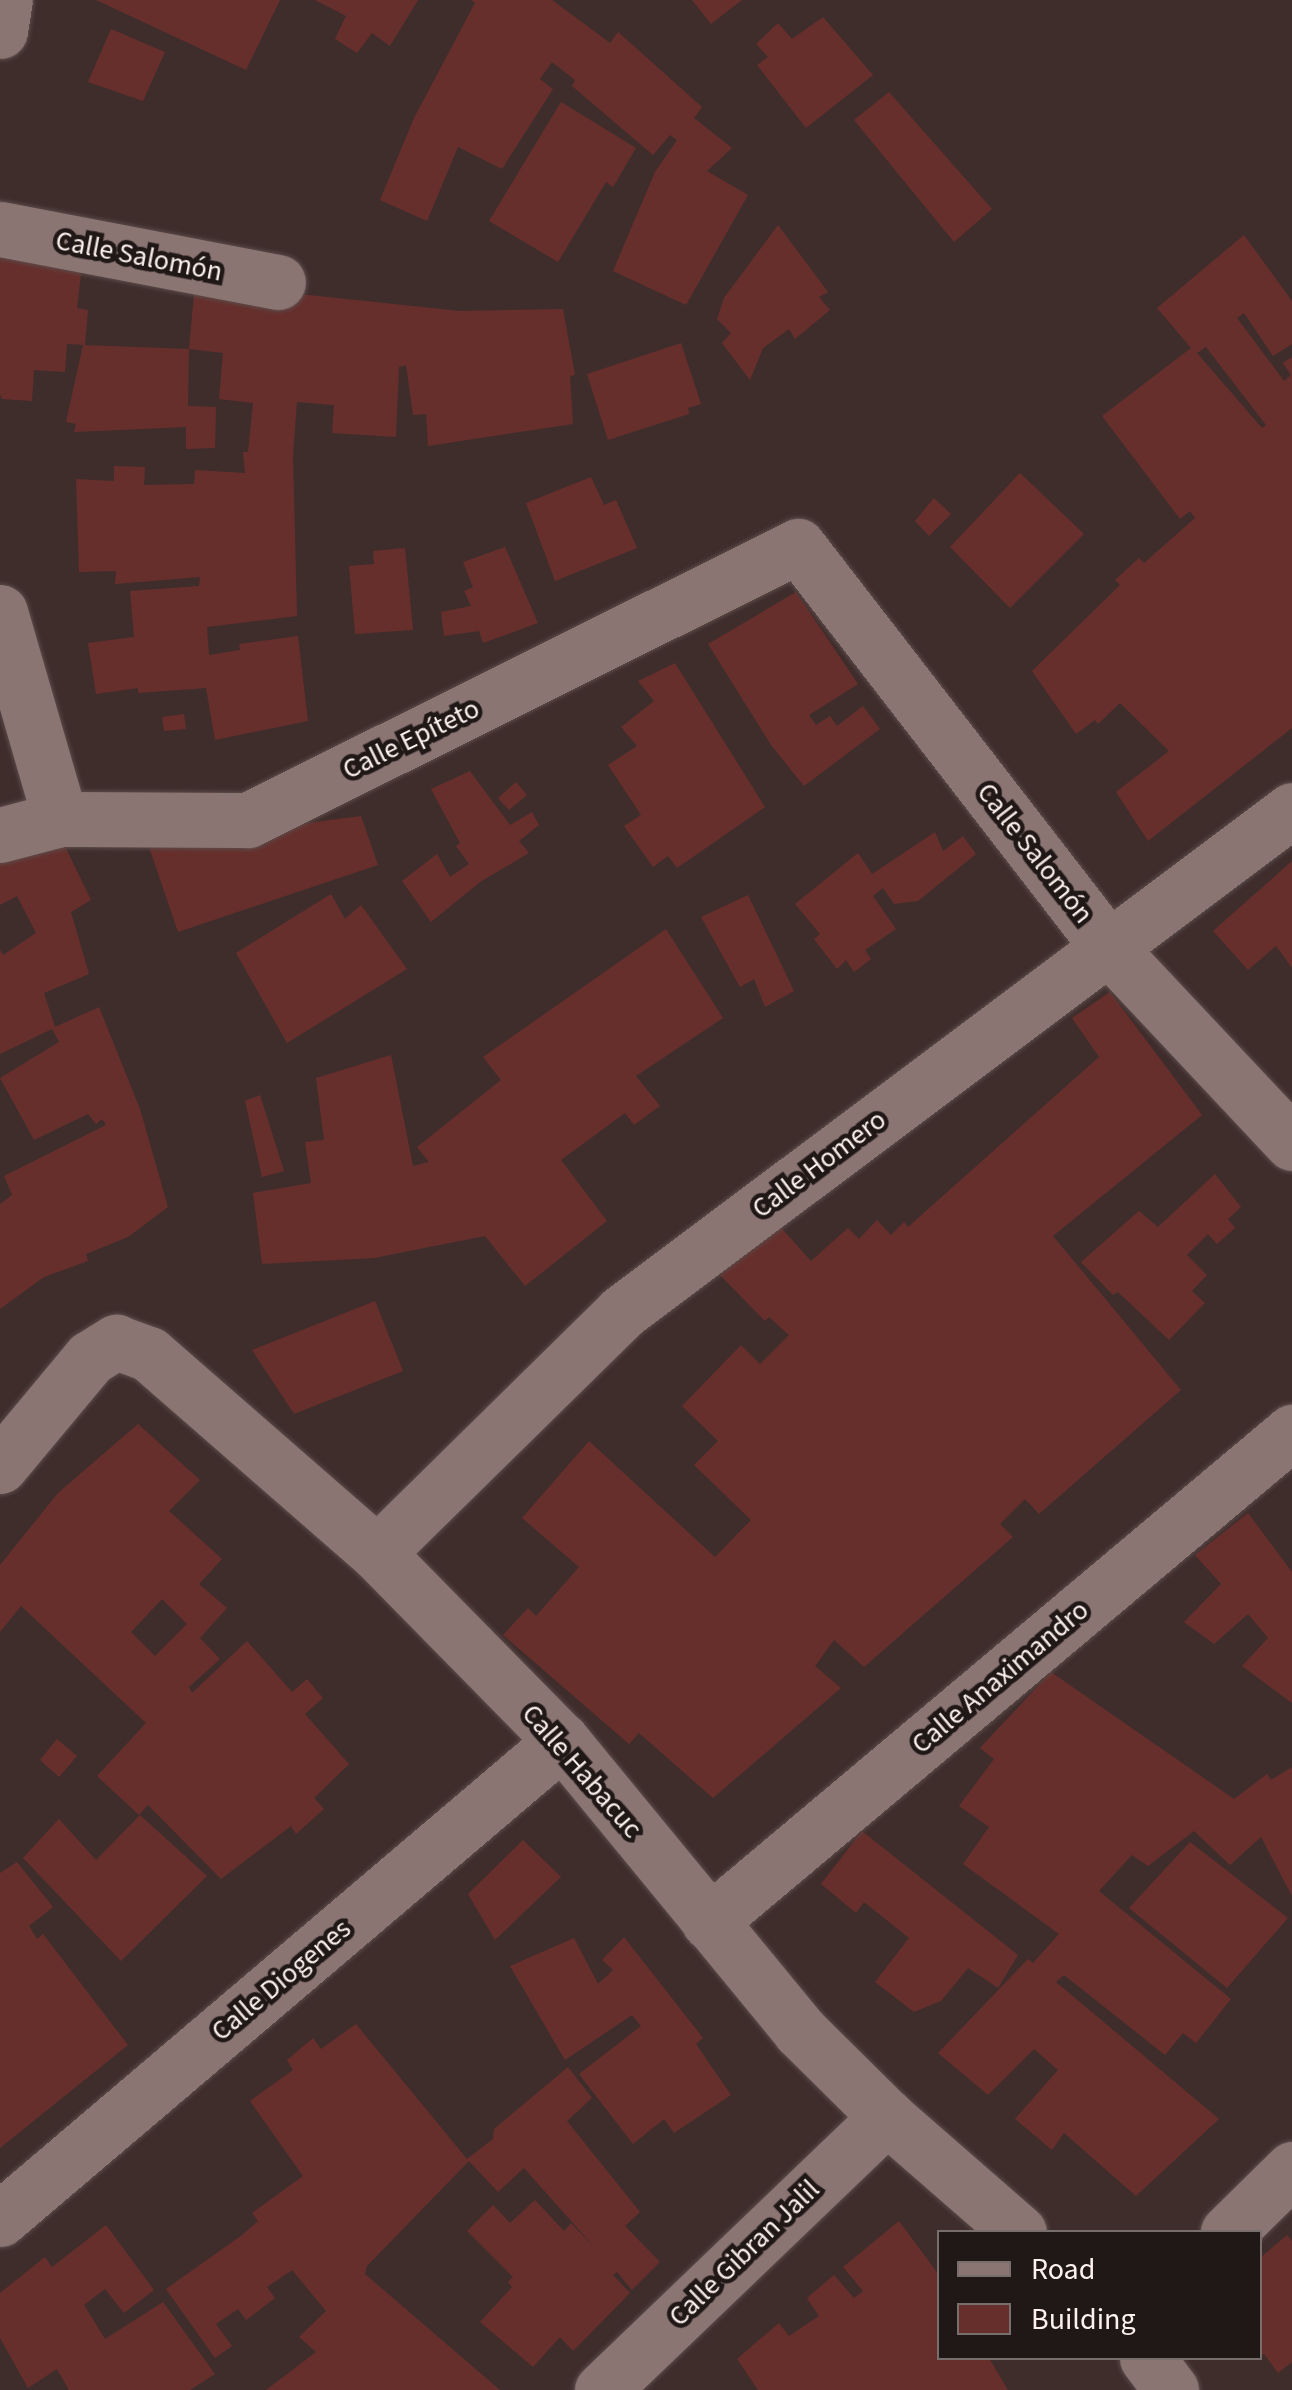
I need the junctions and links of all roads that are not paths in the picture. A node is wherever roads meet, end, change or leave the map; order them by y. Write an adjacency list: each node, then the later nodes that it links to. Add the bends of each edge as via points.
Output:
1 (5, 0): 2 (street)
2 (0, 31)
3 (0, 230): 4 (street, Calle Salomón)
4 (278, 282)
5 (798, 546): 8 (street, Calle Epíteto, via 248,820); 10 (street, Calle Salomón)
6 (0, 612): 8 (street)
7 (1292, 810): 10 (street, Calle Homero)
8 (60, 819): 9 (street, Calle Epíteto)
9 (0, 835)
10 (1108, 947): 11 (street, Calle Salomón); 14 (street, Calle Homero, via 622,1312)
11 (1292, 1143)
12 (1292, 1432): 16 (street, Calle Anaximandro)
13 (0, 1466): 14 (street, Calle Habacuc, via 90,1358 116,1342 148,1354)
14 (376, 1553): 15 (street, Calle Habacuc)
15 (562, 1742): 16 (street, Calle Habacuc); 19 (street, Calle Diogenes)
16 (709, 1922): 17 (street, Calle Habacuc, via 800,2031)
17 (886, 2117): 20 (street, Calle Habacuc); 23 (street, Calle Gibran Jalil)
18 (1292, 2169): 21 (street)
19 (0, 2218)
20 (1017, 2230)
21 (1230, 2230)
22 (1150, 2360): 24 (street)
23 (602, 2390)
24 (1172, 2390)

